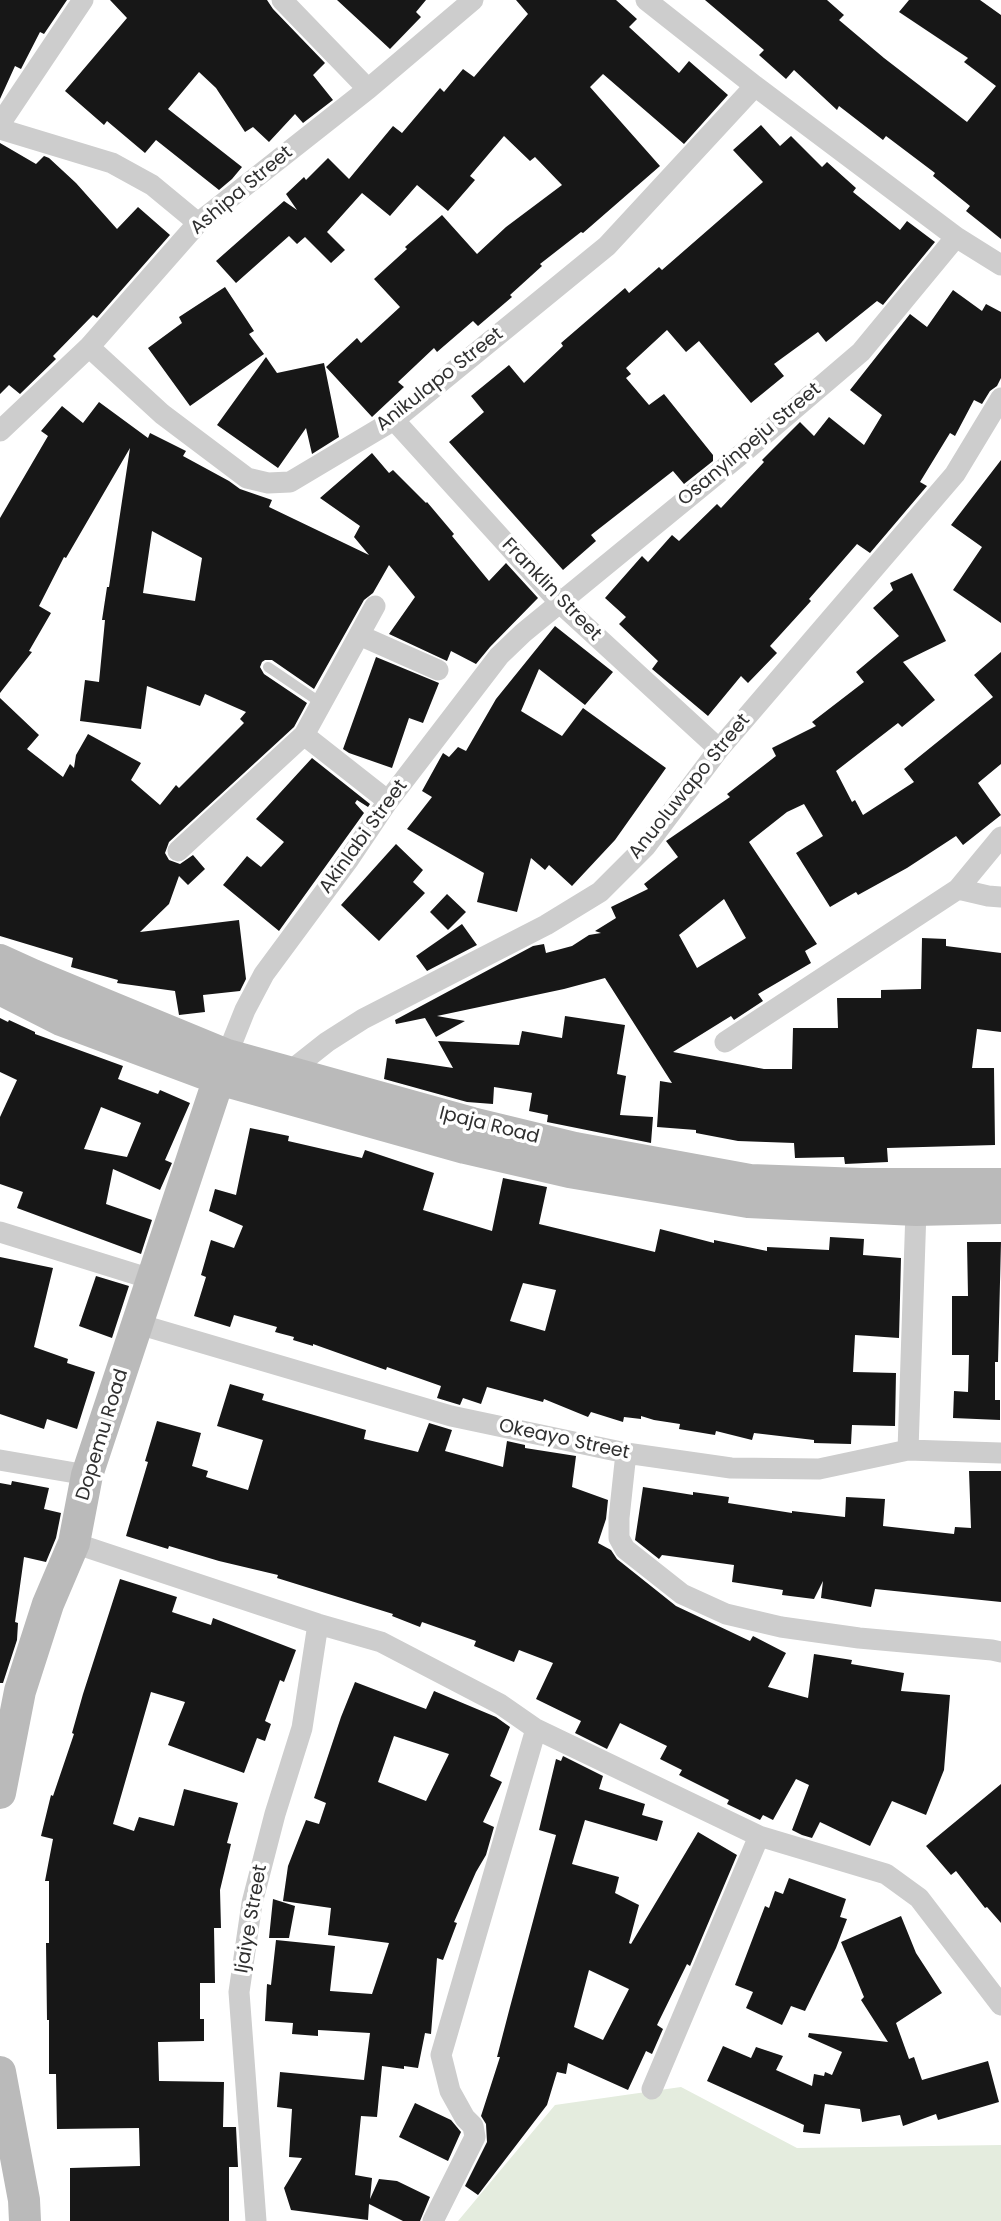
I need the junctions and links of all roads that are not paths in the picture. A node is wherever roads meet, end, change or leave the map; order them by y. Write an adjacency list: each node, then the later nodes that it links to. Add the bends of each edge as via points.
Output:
1 (82, 0): 7 (street)
2 (282, 0): 6 (street)
3 (473, 0): 6 (street, Ashipa Street)
4 (646, 0): 5 (street)
5 (755, 86): 9 (street); 13 (street, Anikulapo Street, via 607,246)
6 (368, 89): 8 (street, Ashipa Street)
7 (0, 126): 8 (street, via 112,163 152,186)
8 (198, 223): 11 (street, Ashipa Street)
9 (956, 237): 10 (street); 15 (street, Osanyinpeju Street, via 860,352)
10 (1001, 265)
11 (89, 347): 13 (street, Anikulapo Street, via 162,414 247,478 290,482); 14 (street, Ashipa Street)
12 (1001, 398): 23 (street, Anuoluwapo Street, via 955,474)
13 (394, 420): 15 (street, Franklin Street)
14 (0, 431)
15 (560, 603): 17 (street, Osanyinpeju Street); 23 (street, Franklin Street)
16 (375, 606): 18 (street)
17 (523, 634): 24 (street, Akinlabi Street, via 499,656)
18 (359, 635): 20 (street); 21 (street)
19 (268, 667): 21 (lane)
20 (438, 670)
21 (321, 703): 22 (street)
22 (304, 734): 24 (street); 26 (street)
23 (719, 749): 33 (street, Anuoluwapo Street, via 646,846 600,892 546,925 363,1019 327,1042)
24 (388, 801): 32 (street, Akinlabi Street, via 264,974)
25 (1001, 837): 27 (street)
26 (178, 851)
27 (958, 889): 28 (street); 31 (street)
28 (1001, 897)
29 (0, 960): 32 (main road, Ipaja Road)
30 (0, 989): 32 (main road, Ipaja Road, via 61,1020)
31 (725, 1042)
32 (223, 1067): 33 (main road, Ipaja Road); 38 (main road, Dopemu Road)
33 (284, 1084): 34 (main road, Ipaja Road, via 750,1180); 36 (main road, Ipaja Road, via 465,1147 569,1172 748,1202)
34 (1001, 1184)
35 (1001, 1208): 36 (main road, Ipaja Road)
36 (916, 1210): 40 (street)
37 (0, 1232): 38 (street)
38 (151, 1279): 39 (main road, Dopemu Road)
39 (138, 1324): 41 (street, Okeayo Street, via 451,1416); 44 (main road, Dopemu Road)
40 (908, 1450): 41 (street, Okeayo Street, via 819,1469 731,1468); 42 (street, Okeayo Street)
41 (626, 1453): 47 (street, via 619,1538 625,1549 682,1594 726,1614 780,1627)
42 (1001, 1453)
43 (0, 1460): 44 (street)
44 (87, 1475): 45 (main road, Dopemu Road)
45 (74, 1543): 46 (street); 48 (main road, Dopemu Road)
46 (318, 1624): 49 (street, via 381,1642 500,1704); 56 (street, Ijaiye Street, via 302,1728 252,1903 239,1992)
47 (1001, 1652)
48 (10, 1691): 50 (main road, Dopemu Road)
49 (536, 1729): 51 (street); 57 (street, via 441,2055 450,2091 475,2137)
50 (0, 1793)
51 (759, 1836): 52 (street, via 887,1874 919,1898); 54 (street)
52 (1001, 2005)
53 (0, 2072): 55 (main road)
54 (652, 2088)
55 (25, 2221)
56 (256, 2221)
57 (433, 2221)

